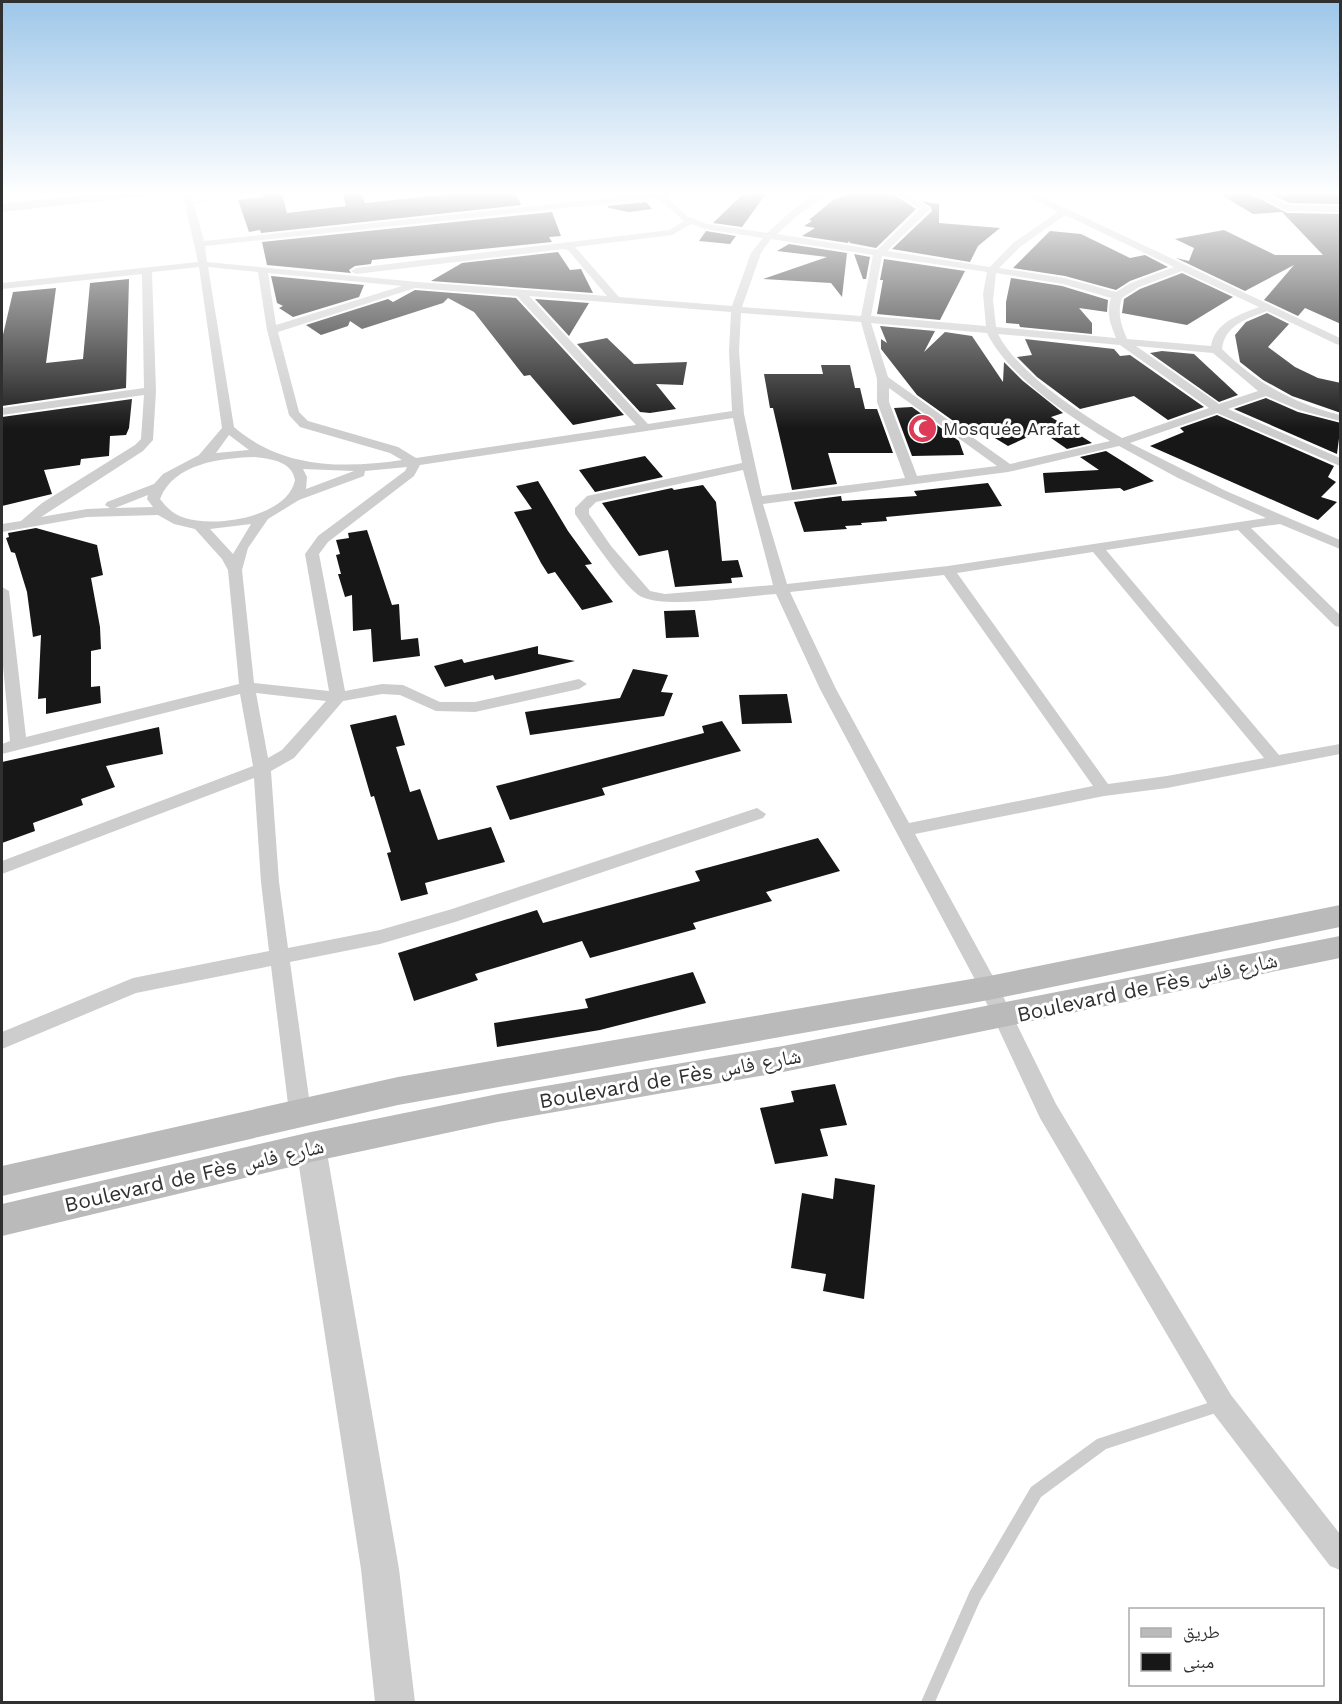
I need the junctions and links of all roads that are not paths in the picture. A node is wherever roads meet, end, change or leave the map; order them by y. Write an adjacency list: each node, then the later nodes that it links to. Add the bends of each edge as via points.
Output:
1 (992, 270): 24 (street, via 987,299)
2 (134, 271): 16 (street)
3 (147, 271): 29 (street)
4 (204, 271): 35 (street)
5 (262, 271): 23 (street)
6 (281, 271): 14 (street)
7 (365, 271): 14 (street)
8 (590, 271): 19 (street)
9 (749, 271): 21 (street)
10 (875, 271): 22 (street)
11 (995, 271): 18 (street, via 1072,282)
12 (1172, 271): 18 (street)
13 (1185, 271): 20 (street)
14 (321, 276): 15 (street)
15 (418, 285): 17 (street); 23 (street)
16 (2, 286)
17 (519, 292): 19 (street); 36 (street)
18 (1117, 296): 25 (street, via 1114,320)
19 (615, 299): 21 (street)
20 (1267, 308): 26 (street); 27 (street, via 1225,326 1216,338)
21 (736, 310): 22 (street); 33 (street)
22 (865, 320): 24 (street); 28 (street)
23 (272, 330): 40 (street, via 293,413 298,419 393,450)
24 (992, 332): 25 (street); 37 (street, via 1018,367 1060,403)
25 (1123, 342): 27 (street); 31 (street)
26 (1341, 342)
27 (1216, 350): 30 (street, via 1241,376)
28 (883, 379): 45 (street); 46 (street, via 883,402)
29 (150, 392): 32 (street); 54 (street, via 149,433 144,444)
30 (1266, 393): 31 (street); 34 (street)
31 (1220, 410): 37 (street); 41 (street)
32 (2, 411)
33 (738, 414): 36 (street); 43 (street)
34 (1341, 418)
35 (228, 428): 38 (street); 39 (street)
36 (645, 428): 40 (street)
37 (1119, 443): 45 (street); 53 (street)
38 (266, 454): 39 (street, via 234,453); 42 (street)
39 (202, 459): 47 (street, via 167,476)
40 (415, 462): 44 (street); 67 (street, via 410,473 323,539 312,554)
41 (1341, 462)
42 (294, 465): 44 (street); 48 (street, via 301,475 301,486)
43 (748, 465): 49 (street); 62 (street, via 592,499 582,508 582,514 620,567 652,597)
44 (372, 468): 48 (street)
45 (1008, 468): 46 (street)
46 (912, 478): 49 (street)
47 (157, 487): 50 (street, via 153,499); 51 (street)
48 (293, 498): 52 (street)
49 (756, 501): 62 (street)
50 (158, 511): 51 (street); 55 (street, via 174,521)
51 (87, 513): 54 (street)
52 (263, 517): 55 (street, via 232,525); 60 (street, via 241,548)
53 (1281, 520): 56 (street); 58 (street)
54 (26, 523): 57 (street)
55 (200, 526): 60 (street)
56 (1242, 527): 59 (street); 64 (street)
57 (2, 528)
58 (1341, 545)
59 (1098, 549): 61 (street); 71 (street)
60 (235, 570): 66 (street)
61 (948, 570): 62 (street); 73 (street)
62 (781, 589): 75 (street, via 828,689)
63 (2, 591): 68 (street)
64 (1341, 623)
65 (579, 684): 67 (street, via 475,707 436,705 403,690 382,689)
66 (247, 687): 67 (street); 68 (street); 72 (street)
67 (338, 697): 72 (street, via 288,754)
68 (19, 745): 69 (street)
69 (2, 749)
70 (1341, 749): 71 (street)
71 (1276, 762): 73 (street)
72 (262, 769): 76 (street); 79 (street)
73 (1104, 790): 75 (street)
74 (758, 814): 79 (street, via 455,915 380,937)
75 (903, 830): 80 (street)
76 (2, 868)
77 (1341, 916): 80 (main road, Boulevard de Fès شارع فاس)
78 (1341, 947): 81 (main road, Boulevard de Fès شارع فاس)
79 (279, 958): 82 (street, via 133,986); 83 (street)
80 (989, 988): 81 (street); 83 (main road, Boulevard de Fès شارع فاس, via 398,1091)
81 (1002, 1017): 84 (main road, Boulevard de Fès شارع فاس, via 498,1108); 87 (street, via 1048,1111)
82 (2, 1041)
83 (300, 1112): 85 (main road, Boulevard de Fès شارع فاس)
84 (311, 1147): 86 (main road, Boulevard de Fès شارع فاس); 89 (street, via 380,1569)
85 (2, 1181)
86 (2, 1220)
87 (1222, 1404): 88 (street); 90 (lane, via 1102,1444 1036,1492 975,1596)
88 (1341, 1556)
89 (395, 1702)
90 (928, 1702)

